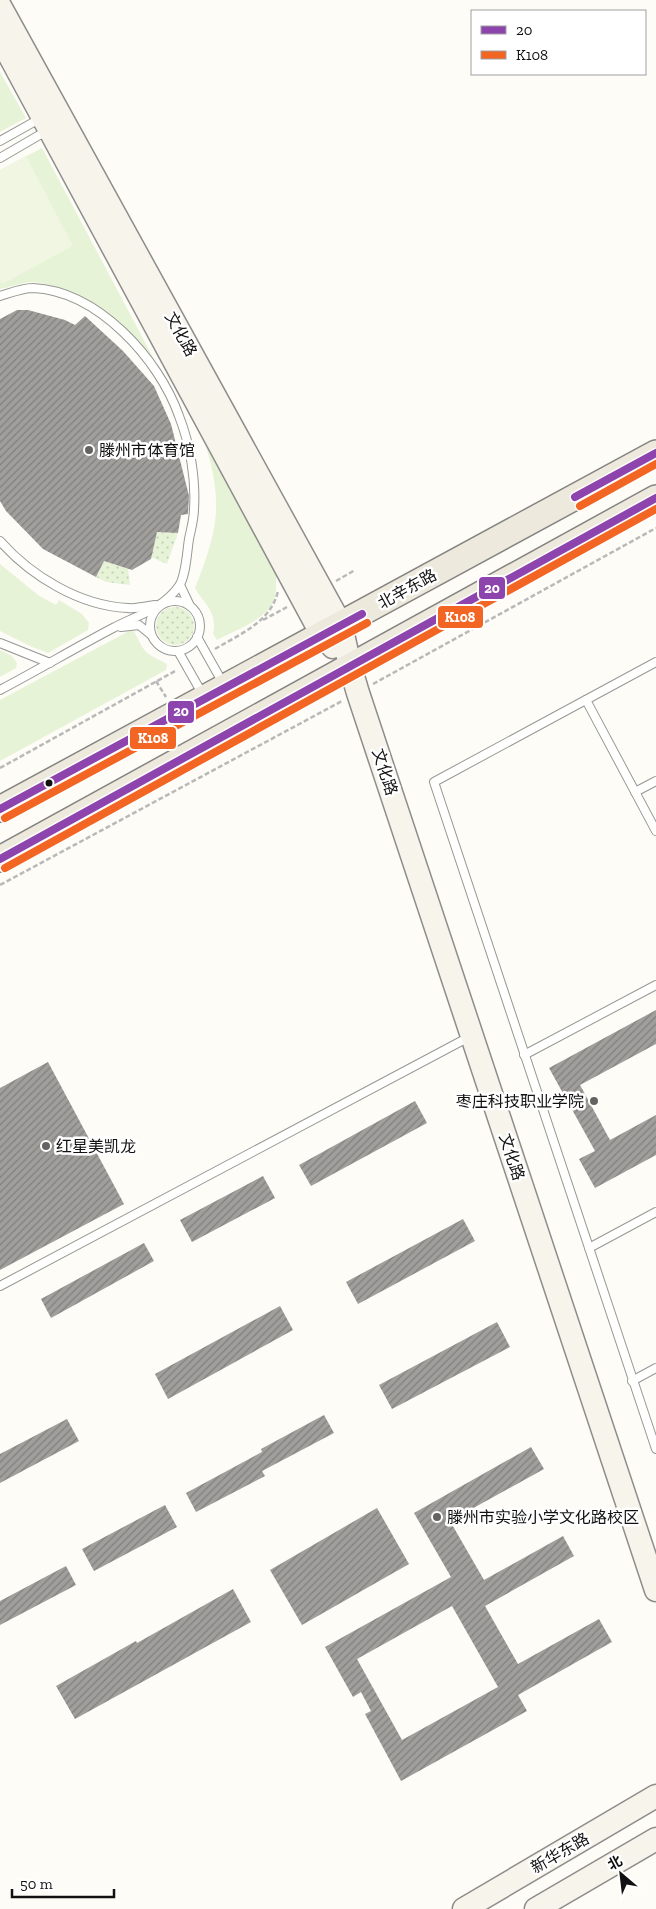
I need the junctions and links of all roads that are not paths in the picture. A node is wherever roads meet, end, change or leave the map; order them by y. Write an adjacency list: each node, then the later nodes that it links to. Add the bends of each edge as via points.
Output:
1 (0, 6): 14 (street, 文化路)
2 (0, 38): 3 (street, 文化路)
3 (46, 123): 4 (lane); 5 (lane); 14 (street, 文化路)
4 (0, 141)
5 (0, 158)
6 (0, 296): 10 (lane, via 31,288 47,290 97,310 120,328 158,372 179,415 192,475 194,510)
7 (656, 453): 14 (main road, 北辛东路)
8 (656, 498): 21 (main road)
9 (0, 540): 11 (lane, via 13,556 77,596 104,605 130,608)
10 (180, 585): 11 (lane); 12 (lane)
11 (162, 604): 12 (lane, via 174,601); 13 (lane); 15 (lane, via 150,620)
12 (190, 606): 16 (lane, via 199,620)
13 (114, 628): 15 (lane, via 139,625); 20 (lane)
14 (332, 630): 21 (street, 文化路); 23 (main road, 北辛东路)
15 (152, 636): 18 (lane, via 162,648)
16 (197, 637): 18 (lane, via 192,644); 23 (lane, via 206,654)
17 (0, 642): 20 (lane)
18 (178, 651): 23 (lane, via 186,665)
19 (656, 662): 24 (lane)
20 (50, 663): 22 (lane)
21 (350, 666): 29 (main road); 31 (street, 文化路)
22 (0, 690)
23 (215, 692): 27 (main road, 北辛东路)
24 (586, 700): 26 (lane); 32 (lane, via 434,782)
25 (656, 781): 26 (lane)
26 (635, 792): 28 (lane)
27 (6, 802)
28 (656, 831)
29 (0, 859)
30 (656, 985): 32 (lane)
31 (472, 1036): 35 (lane); 39 (street, 文化路)
32 (524, 1055): 34 (lane)
33 (656, 1212): 34 (lane)
34 (589, 1248): 37 (lane)
35 (0, 1286)
36 (656, 1368): 37 (lane)
37 (632, 1381): 38 (lane)
38 (656, 1449)
39 (656, 1590)
40 (656, 1796): 42 (street, 新华东路)
41 (656, 1838): 43 (street)
42 (464, 1909)
43 (536, 1909)

